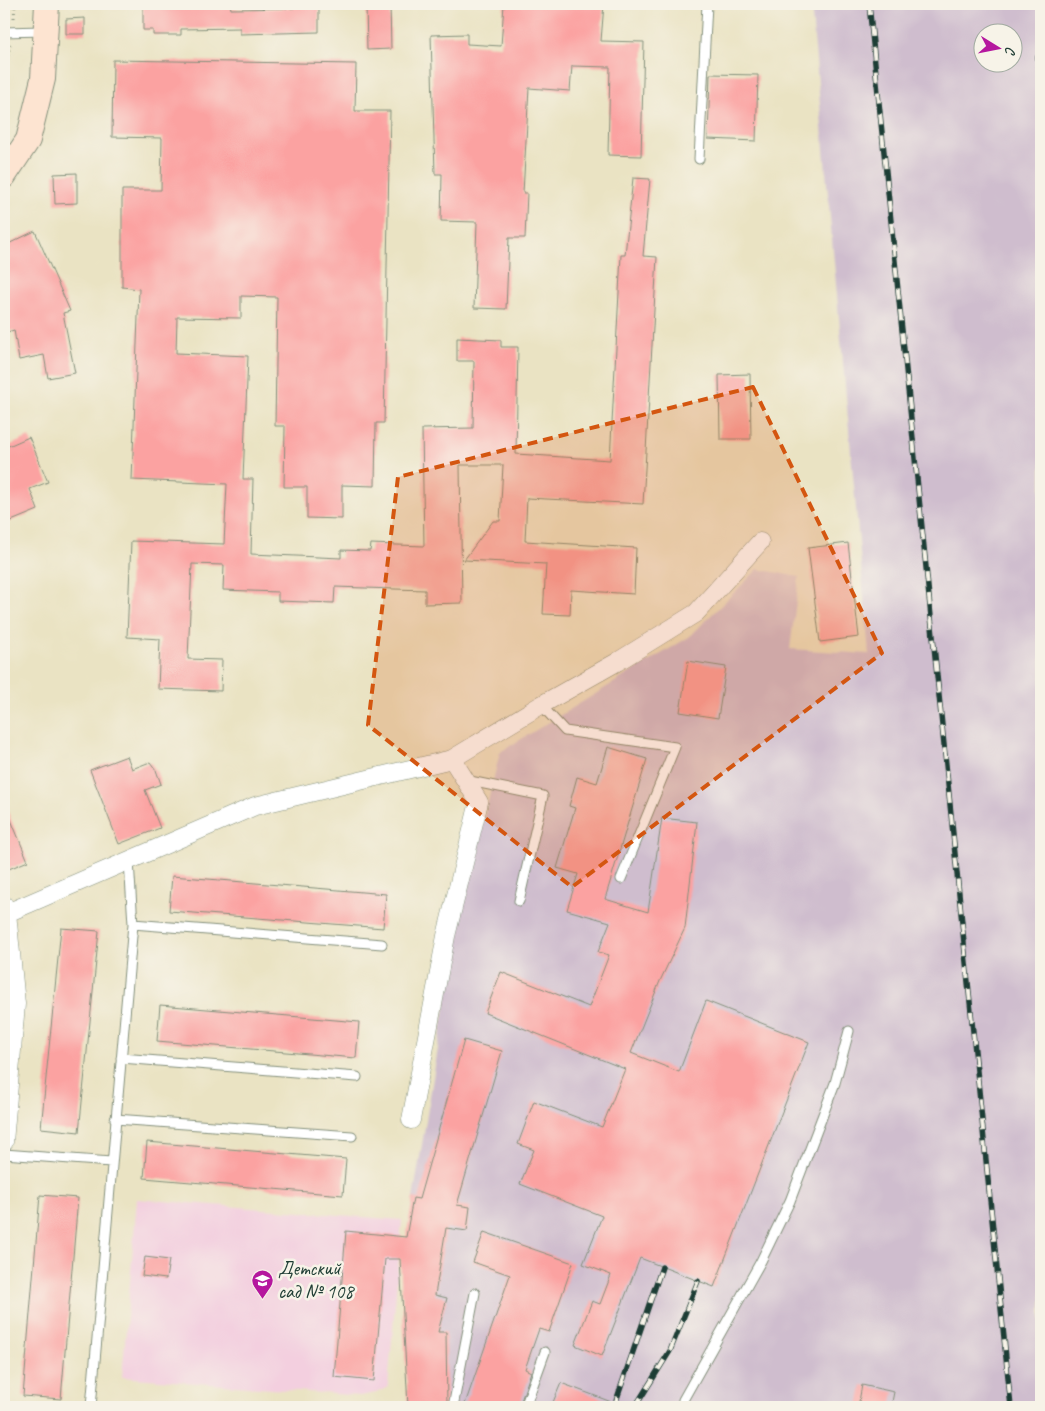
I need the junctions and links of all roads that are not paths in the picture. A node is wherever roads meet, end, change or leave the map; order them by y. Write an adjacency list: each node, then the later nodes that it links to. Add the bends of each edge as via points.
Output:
1 (47, 4): 3 (street)
2 (707, 4): 5 (lane)
3 (45, 31): 4 (lane); 6 (street, via 43,79 28,140)
4 (4, 32)
5 (700, 159)
6 (4, 176)
7 (760, 542): 8 (street, via 696,613)
8 (540, 705): 9 (street); 12 (lane, via 565,731 675,747)
9 (452, 759): 10 (street); 11 (street, via 255,806)
10 (465, 780): 13 (lane, via 543,796); 22 (street, via 479,802 446,936)
11 (129, 861): 14 (street); 15 (lane)
12 (621, 879)
13 (519, 901)
14 (5, 909): 20 (street, via 16,1004)
15 (133, 924): 16 (lane); 18 (lane)
16 (382, 944)
17 (849, 1031): 32 (lane, via 835,1083 790,1201)
18 (121, 1058): 19 (lane); 21 (lane)
19 (357, 1077)
20 (5, 1116): 24 (street)
21 (115, 1119): 23 (lane); 26 (lane)
22 (411, 1120)
23 (352, 1136)
24 (4, 1142)
25 (4, 1154): 26 (lane)
26 (111, 1162): 29 (lane)
27 (475, 1293): 30 (lane)
28 (545, 1352): 31 (lane)
29 (90, 1407)
30 (453, 1407)
31 (526, 1407)
32 (682, 1407)

